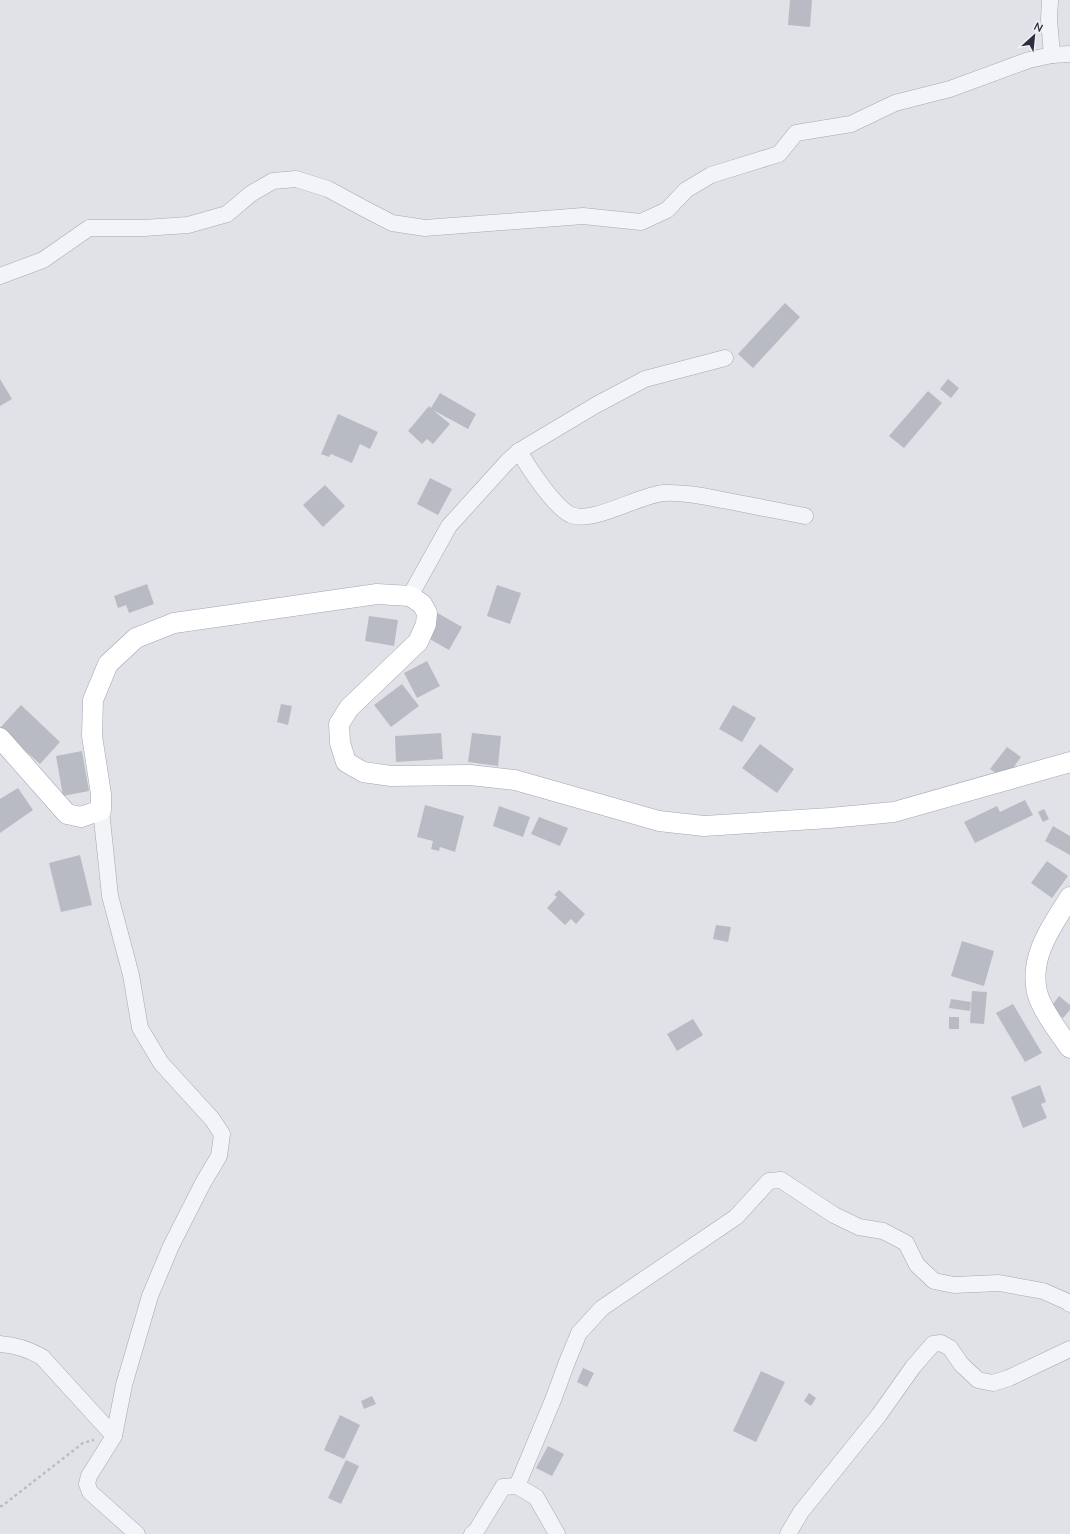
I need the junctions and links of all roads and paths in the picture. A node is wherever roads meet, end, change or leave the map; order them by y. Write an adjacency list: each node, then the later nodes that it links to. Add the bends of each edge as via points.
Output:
1 (1050, 0): 3 (street)
2 (1070, 54): 3 (street)
3 (1052, 55): 4 (street, via 1029,60 950,89 895,103 851,124 796,133 779,154 711,175 686,190 667,210 641,222 583,216 425,228 392,223 328,189 296,179 273,181 252,193 226,214 188,225 89,228 43,260)
4 (0, 276)
5 (725, 358): 6 (street, via 644,378)
6 (519, 452): 7 (street, via 546,491 570,514 590,516 644,497 664,493 687,494); 8 (street, via 448,526)
7 (806, 516)
8 (410, 596): 10 (main road, via 422,604 427,613 426,624 418,642 350,708 339,724 340,743 346,762 363,772 391,776 470,775 515,780 659,821 704,826 894,812); 11 (main road, via 378,594 174,623 136,638 108,664 93,700 92,736 101,794)
9 (0, 738): 11 (main road, via 67,814 81,817)
10 (1070, 762)
11 (100, 810): 17 (street, via 110,896 140,1028 161,1063 212,1119 222,1134 219,1156 170,1246 150,1296 124,1385)
12 (1070, 897): 13 (main road, via 1044,939 1036,969 1038,993 1051,1020)
13 (1070, 1048)
14 (1070, 1304): 18 (street, via 1036,1290 999,1283 954,1285 934,1281 917,1265 906,1243 883,1231 859,1227 834,1215 781,1180 769,1181 736,1217 602,1308 578,1333)
15 (0, 1344): 17 (street, via 28,1349 42,1357)
16 (1070, 1349): 23 (street, via 993,1383 978,1380 961,1364 950,1348 941,1343 933,1344 801,1512)
17 (114, 1436): 19 (path, via 83,1443); 20 (street, via 89,1476 88,1484 90,1492)
18 (517, 1486): 21 (street, via 503,1487); 22 (street, via 536,1497)
19 (0, 1506)
20 (137, 1534)
21 (472, 1534)
22 (557, 1534)
23 (788, 1534)

